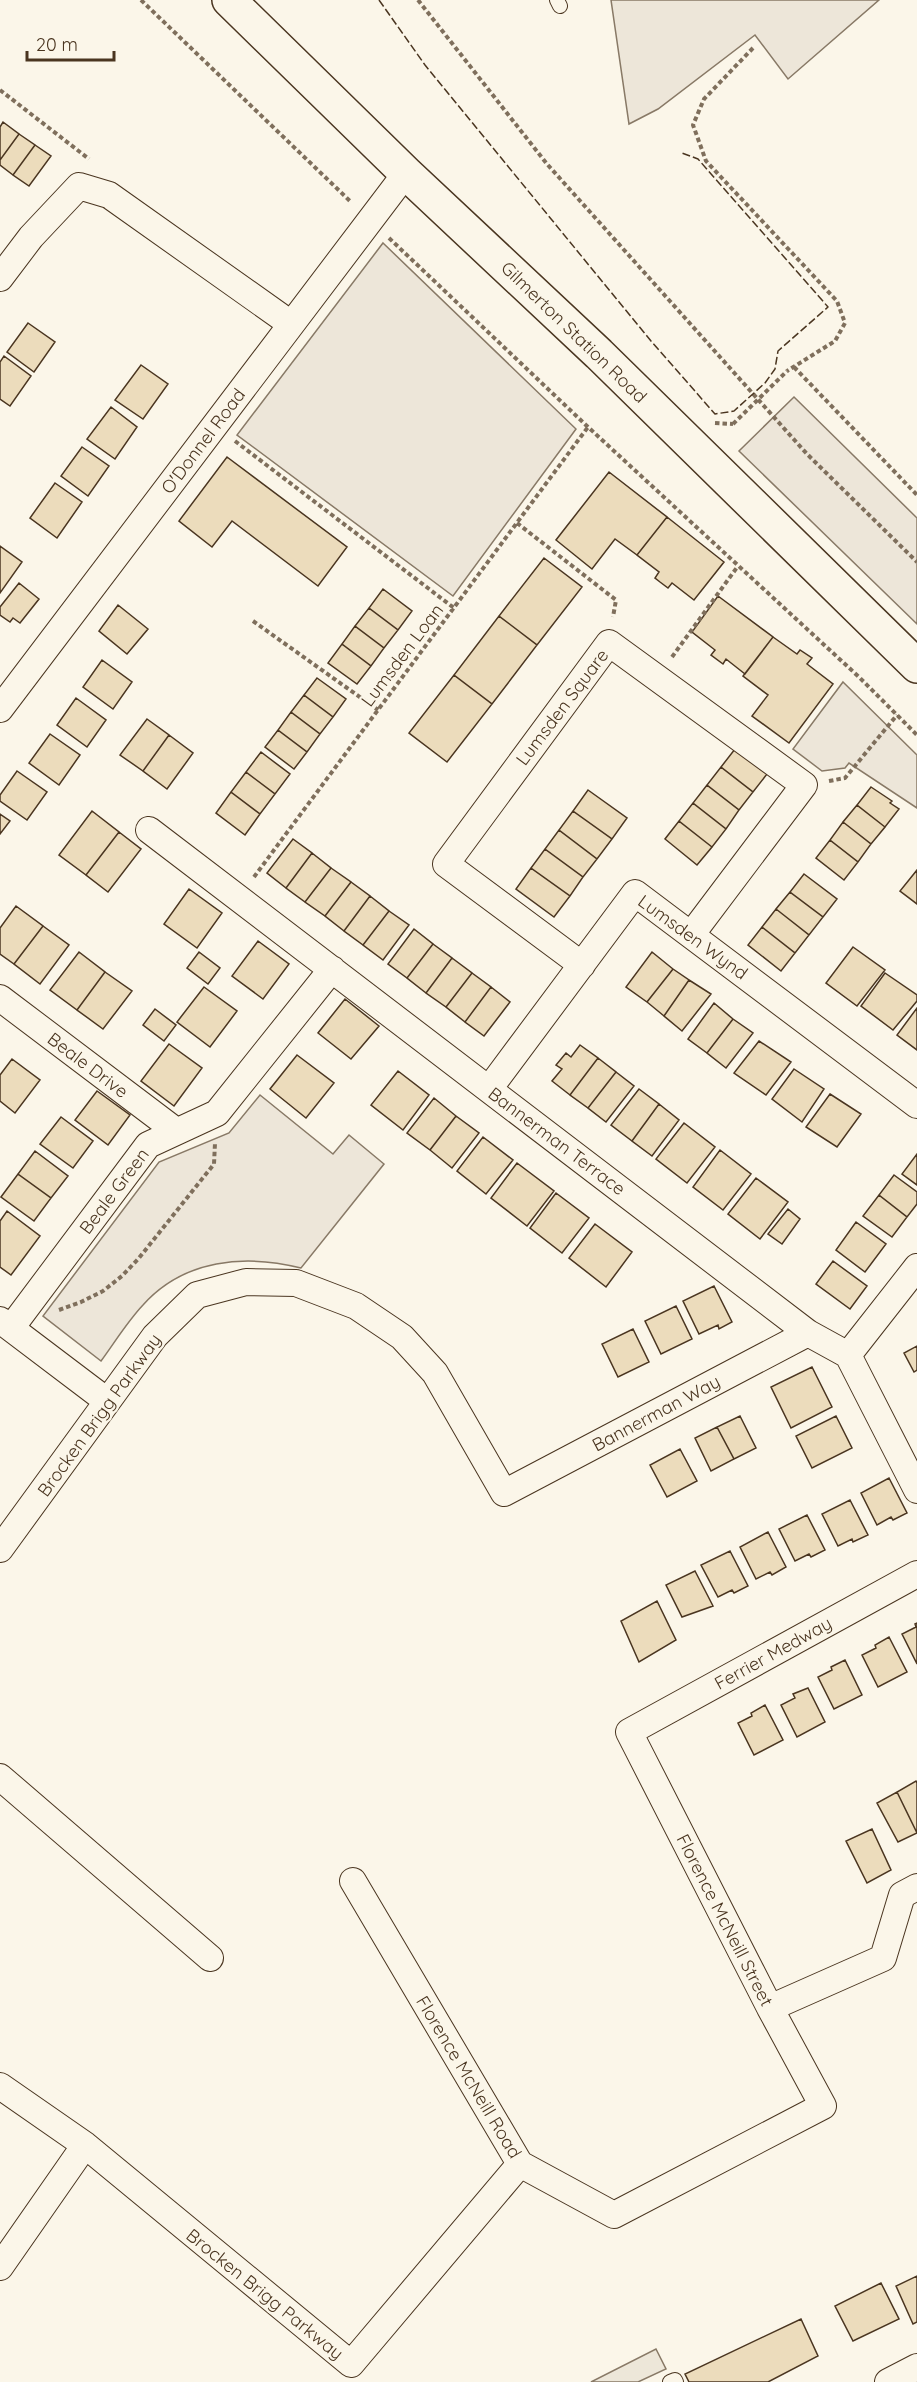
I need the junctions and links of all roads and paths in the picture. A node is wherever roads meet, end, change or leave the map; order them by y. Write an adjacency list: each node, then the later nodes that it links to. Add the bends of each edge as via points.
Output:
1 (141, 0): 8 (path)
2 (229, 0): 6 (street, Gilmerton Station Road)
3 (418, 0): 17 (path, via 555,173 807,454)
4 (753, 48): 11 (path, via 704,99 693,125 706,161 837,301 845,323 835,341)
5 (0, 90): 7 (path, via 99,167)
6 (406, 173): 8 (street, O'Donnel Road); 22 (street, Gilmerton Station Road, via 599,354)
7 (109, 195): 9 (street, via 80,186 31,237); 10 (street)
8 (370, 220): 10 (street, O'Donnel Road); 14 (path)
9 (0, 278)
10 (291, 324): 13 (street, O'Donnel Road)
11 (794, 367): 12 (path, bridge); 15 (path)
12 (733, 424)
13 (214, 426): 19 (path); 24 (street, O'Donnel Road)
14 (588, 427): 16 (path, Lumsden Loan); 18 (path)
15 (917, 495)
16 (517, 523): 19 (path, Lumsden Loan); 21 (path, via 616,600)
17 (917, 562)
18 (738, 566): 23 (path); 26 (path)
19 (454, 608): 25 (path, Lumsden Loan)
20 (253, 621): 25 (path)
21 (609, 643): 23 (street, Lumsden Square); 32 (street, Lumsden Square, via 446,864)
22 (917, 666)
23 (657, 677): 28 (street, Lumsden Square)
24 (3, 699)
25 (378, 710): 30 (path, Lumsden Loan)
26 (897, 715): 27 (path); 28 (path, via 845,778)
27 (917, 735)
28 (804, 785): 31 (street)
29 (149, 830): 30 (street, Bannerman Terrace)
30 (239, 898): 33 (street, Bannerman Terrace)
31 (691, 935): 32 (street, Lumsden Wynd, via 635,892); 36 (street, Lumsden Wynd)
32 (582, 965): 35 (street, Lumsden Wynd)
33 (332, 969): 35 (street, Bannerman Terrace); 37 (street, Beale Green)
34 (0, 998): 38 (street, Beale Drive)
35 (489, 1089): 42 (street, Bannerman Terrace)
36 (917, 1105)
37 (217, 1113): 38 (street, Beale Green); 40 (path, via 214,1164 147,1249 103,1291)
38 (176, 1131): 41 (street, Beale Green, via 148,1145)
39 (917, 1267): 43 (street)
40 (58, 1311)
41 (5, 1324): 44 (street)
42 (808, 1333): 43 (street, Bannerman Terrace); 46 (street, Bannerman Way)
43 (848, 1355): 45 (street)
44 (107, 1401): 46 (street, Brocken Brigg Parkway, via 155,1336 197,1295 246,1282 296,1283 356,1306 402,1337 435,1373); 47 (street, Brocken Brigg Parkway)
45 (917, 1490)
46 (504, 1492)
47 (0, 1549)
48 (917, 1574): 49 (street, Ferrier Medway)
49 (629, 1732): 54 (street, Florence McNeill Street)
50 (0, 1777): 53 (street)
51 (353, 1881): 58 (street, Florence McNeill Road)
52 (917, 1887): 54 (street, via 902,1895 884,1958)
53 (210, 1958)
54 (770, 2008): 56 (street, Florence McNeill Street)
55 (0, 2086): 57 (street, Brocken Brigg Parkway)
56 (823, 2106): 58 (street, Florence McNeill Road, via 614,2215)
57 (85, 2145): 58 (street, Brocken Brigg Parkway, via 351,2364); 59 (street)
58 (520, 2164)
59 (0, 2268)
60 (917, 2367): 63 (street)
61 (670, 2382): 62 (lane)
62 (676, 2382)
63 (888, 2382)

